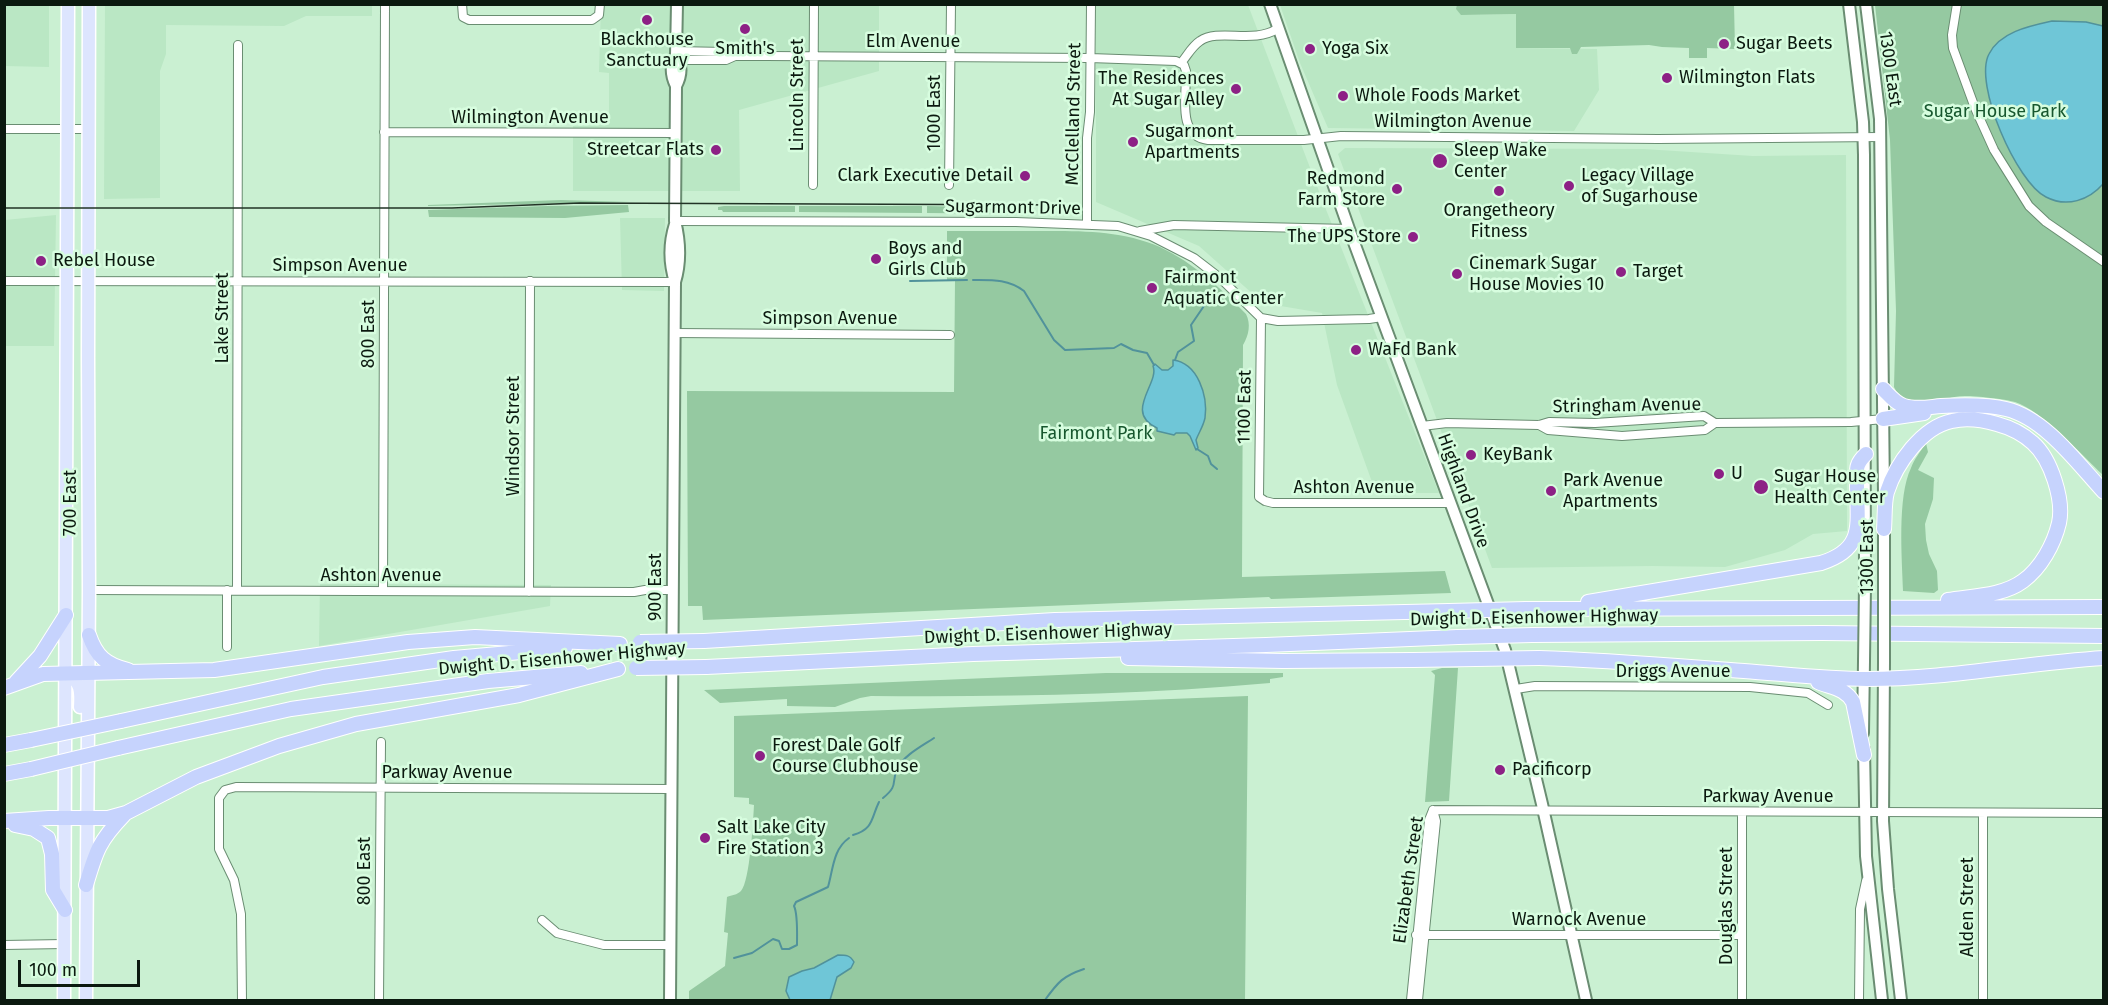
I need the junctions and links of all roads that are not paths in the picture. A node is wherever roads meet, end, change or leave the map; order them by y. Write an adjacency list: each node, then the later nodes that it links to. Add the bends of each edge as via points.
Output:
1 (68, 4): 22 (main road, 700 East)
2 (89, 4): 23 (main road, 700 East)
3 (385, 4): 24 (street, 800 East)
4 (462, 4): 5 (street, via 463,17 469,20 592,20 599,15)
5 (600, 4)
6 (676, 4): 16 (street, 900 East)
7 (814, 4): 17 (street, Lincoln Street)
8 (951, 4): 18 (street, 1000 East)
9 (1091, 4): 19 (street, McClelland Street)
10 (1270, 4): 14 (street, Highland Drive)
11 (1849, 4): 27 (street, 1300 East)
12 (1866, 4): 26 (street, 1300 East)
13 (1957, 4): 35 (street, via 1953,48 1994,150 2029,206)
14 (1278, 29): 20 (street, via 1257,36 1207,38 1197,43); 28 (street, Highland Drive)
15 (238, 45): 39 (street, Lake Street)
16 (676, 53): 17 (street, Elm Avenue); 25 (street, 900 East, via 681,63 676,86)
17 (813, 56): 18 (street, Elm Avenue); 29 (street, Lincoln Street)
18 (950, 57): 19 (street, Elm Avenue); 30 (street, 1000 East)
19 (1090, 57): 20 (street); 32 (street, McClelland Street)
20 (1181, 63): 28 (street, Wilmington Avenue, via 1186,71 1187,124 1199,138)
21 (4, 129): 22 (street)
22 (67, 129): 23 (street); 37 (main road, 700 East)
23 (88, 129): 38 (main road, 700 East)
24 (384, 132): 25 (street, Wilmington Avenue); 40 (street, 800 East)
25 (676, 133): 31 (street, 900 East)
26 (1881, 137): 27 (street, Wilmington Avenue); 47 (street, 1300 East)
27 (1864, 138): 28 (street, Wilmington Avenue); 50 (street, 1300 East)
28 (1318, 139): 33 (street, Highland Drive)
29 (813, 185)
30 (950, 185)
31 (675, 221): 32 (street, Sugarmont Drive); 42 (street, 900 East, via 671,237)
32 (1087, 224): 34 (street, Sugarmont Drive)
33 (1349, 229): 34 (street, Sugarmont Drive, via 1174,225); 43 (street, Highland Drive)
34 (1138, 231): 44 (street, via 1203,264)
35 (2103, 262)
36 (4, 280): 37 (street, Simpson Avenue)
37 (66, 280): 38 (street, Simpson Avenue); 68 (main road, 700 East)
38 (88, 280): 39 (street, Simpson Avenue); 59 (main road, 700 East)
39 (238, 281): 40 (street, Simpson Avenue); 61 (street, Lake Street)
40 (384, 281): 41 (street, Simpson Avenue); 63 (street, 800 East)
41 (530, 281): 42 (street, Simpson Avenue); 64 (street, Windsor Street)
42 (675, 282): 45 (street, 900 East)
43 (1382, 317): 44 (street, via 1278,321); 53 (street, Highland Drive)
44 (1261, 318): 56 (street, 1100 East)
45 (675, 333): 46 (street, Simpson Avenue); 62 (street, 900 East)
46 (950, 335)
47 (1883, 389): 48 (highway, via 1904,406); 49 (street, 1300 East)
48 (1970, 407): 49 (highway); 55 (highway, via 2007,409 2031,421 2050,435)
49 (1883, 419): 50 (street, Stringham Avenue); 58 (street, 1300 East)
50 (1866, 420): 51 (street, Stringham Avenue); 54 (street, 1300 East)
51 (1715, 423): 52 (street, Stringham Avenue, via 1704,416); 52 (street, Stringham Avenue, via 1705,430 1622,436 1548,430)
52 (1539, 425): 53 (street, Stringham Avenue)
53 (1422, 426): 57 (street, Highland Drive)
54 (1866, 454): 67 (highway, via 1858,465 1857,528 1853,543 1835,559); 80 (street, 1300 East, bridge)
55 (2103, 492)
56 (1259, 497): 57 (street, Ashton Avenue, via 1273,503)
57 (1450, 503): 83 (street, Highland Drive)
58 (1884, 529): 65 (highway, via 1887,493 1908,451 1926,434 1951,421 1980,419 2016,429 2035,444 2051,469 2059,521 2041,562 2023,581 1999,592); 81 (street, 1300 East, bridge)
59 (89, 590): 60 (street, Ashton Avenue); 69 (main road, 700 East)
60 (227, 590): 61 (street, Ashton Avenue); 72 (street)
61 (237, 590): 63 (street, Ashton Avenue)
62 (673, 590): 64 (street, Ashton Avenue); 91 (street, 900 East)
63 (383, 591): 64 (street, Ashton Avenue)
64 (529, 591)
65 (1908, 607): 66 (highway, Dwight D. Eisenhower Highway); 67 (highway, Dwight D. Eisenhower Highway)
66 (2103, 607)
67 (1546, 609): 71 (highway, Dwight D. Eisenhower Highway, bridge, via 1055,620)
68 (66, 615): 77 (main road, 700 East); 82 (highway, via 40,656)
69 (89, 635): 76 (highway, via 105,662); 78 (main road, 700 East)
70 (2103, 636): 73 (highway, Dwight D. Eisenhower Highway, bridge, via 1458,636)
71 (620, 644): 76 (highway, via 475,636 344,650 214,670); 87 (highway, Dwight D. Eisenhower Highway, bridge, via 454,658 322,677)
72 (227, 647)
73 (973, 654): 75 (highway, Dwight D. Eisenhower Highway, bridge); 79 (highway, bridge, via 1283,662 1539,658)
74 (2103, 658): 81 (highway)
75 (618, 669): 89 (highway, Dwight D. Eisenhower Highway, bridge, via 488,681 291,709); 96 (highway, via 519,695 356,724 279,746 196,777)
76 (138, 672): 78 (highway)
77 (65, 674): 78 (highway); 82 (highway, via 43,674); 84 (main road, 700 East); 95 (main road, via 78,682 81,695 79,796)
78 (88, 674): 95 (main road, 700 East)
79 (1808, 677): 80 (highway); 88 (highway, via 1850,696)
80 (1863, 679): 81 (highway); 88 (street, 1300 East)
81 (1884, 679): 98 (street, 1300 East)
82 (10, 686)
83 (1516, 689): 85 (street, Driggs Avenue, via 1750,687 1808,693); 93 (street, Highland Drive)
84 (65, 692): 95 (main road, via 70,702 70,797 74,810); 101 (main road, 700 East)
85 (1828, 705)
86 (381, 742): 90 (street, 800 East)
87 (4, 745)
88 (1864, 755): 97 (street, 1300 East)
89 (4, 774)
90 (380, 787): 91 (street, Parkway Avenue); 115 (street, Parkway Avenue, via 236,787 222,792 219,849 234,880 241,914); 116 (street, 800 East)
91 (671, 789): 112 (street, 900 East)
92 (1433, 810): 93 (street, Parkway Avenue); 107 (street, Elizabeth Street)
93 (1544, 811): 94 (street, Parkway Avenue); 108 (street, Highland Drive)
94 (1742, 812): 97 (street, Parkway Avenue); 109 (street, Douglas Street)
95 (86, 813): 96 (highway, via 108,818); 101 (highway); 104 (main road, 700 East)
96 (126, 813): 104 (highway, via 97,850)
97 (1864, 813): 98 (street, Parkway Avenue); 103 (street, 1300 East)
98 (1883, 813): 99 (street, Parkway Avenue); 124 (street, 1300 East)
99 (1983, 813): 100 (street, Parkway Avenue); 125 (street, Alden Street)
100 (2103, 813)
101 (65, 818): 102 (highway); 105 (main road, 700 East)
102 (4, 822): 105 (highway, via 34,829 48,838 53,890)
103 (1868, 877): 122 (street, via 1860,909); 123 (street, 1300 East)
104 (86, 885): 114 (main road, 700 East)
105 (64, 910): 110 (main road, 700 East)
106 (542, 920): 112 (street, via 556,933 604,945)
107 (1420, 935): 108 (street, Warnock Avenue); 118 (street, Elizabeth Street); 119 (street, Elizabeth Street)
108 (1572, 935): 109 (street, Warnock Avenue); 120 (street, Highland Drive)
109 (1742, 935): 121 (street, Douglas Street)
110 (64, 944): 111 (street); 113 (main road, 700 East)
111 (4, 945)
112 (670, 945): 117 (street, 900 East)
113 (64, 1000)
114 (86, 1000)
115 (242, 1000)
116 (379, 1000)
117 (670, 1000)
118 (1411, 1000)
119 (1418, 1000)
120 (1586, 1000)
121 (1742, 1000)
122 (1859, 1000)
123 (1882, 1000)
124 (1901, 1000)
125 (1983, 1000)

